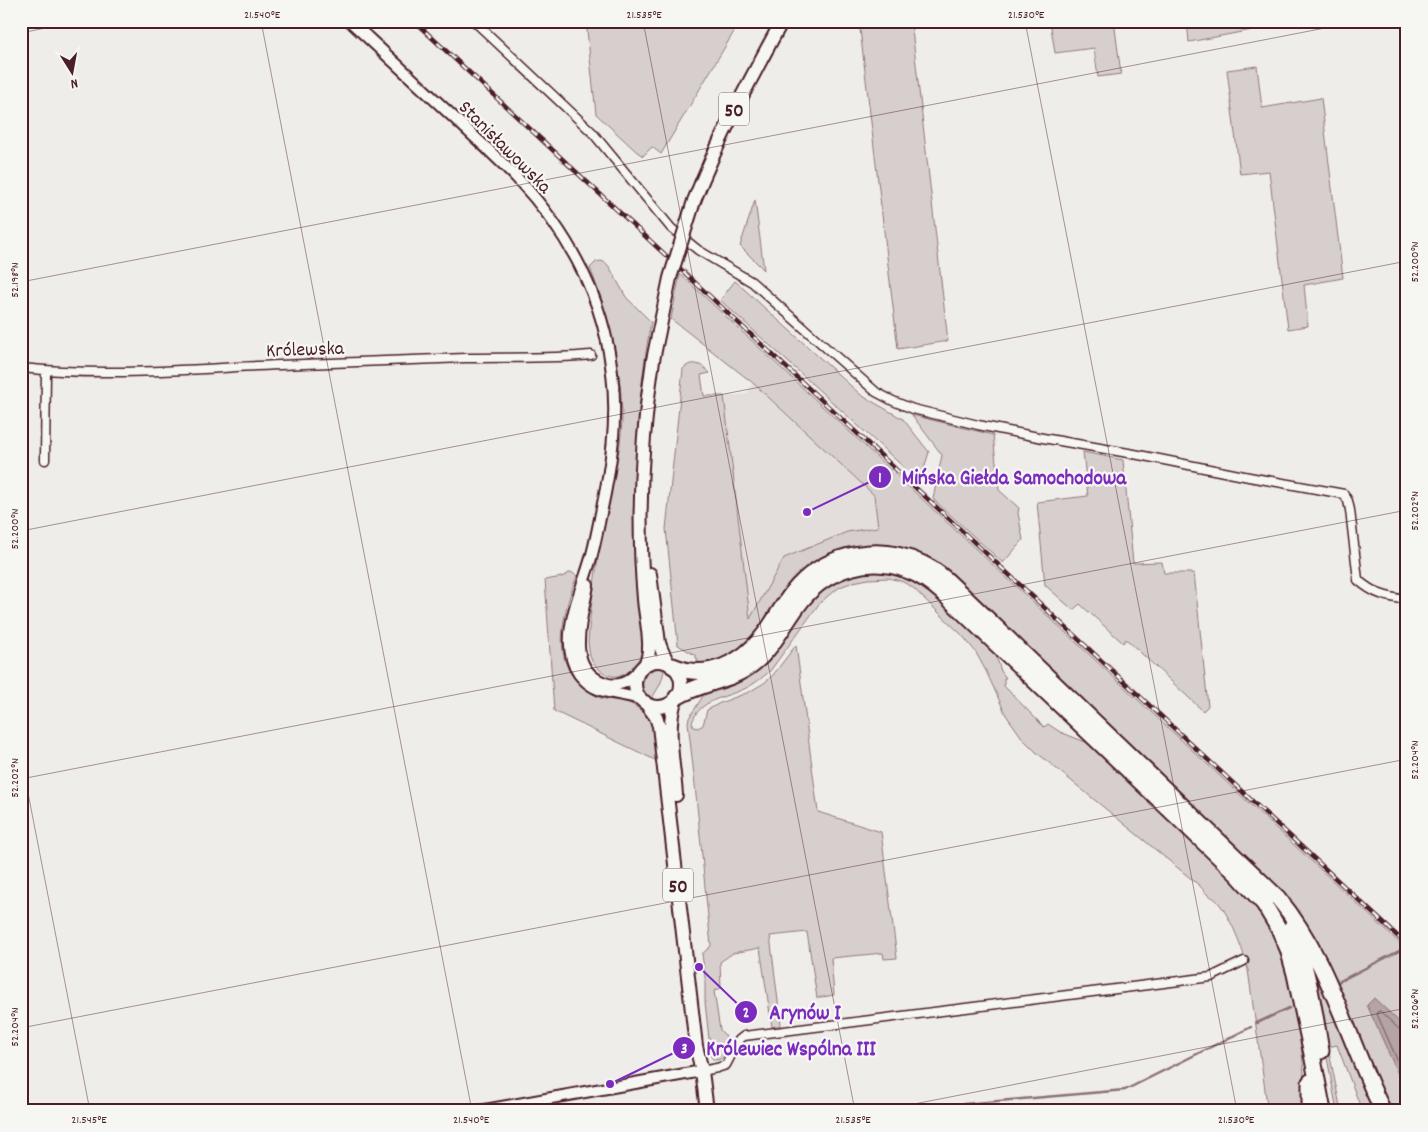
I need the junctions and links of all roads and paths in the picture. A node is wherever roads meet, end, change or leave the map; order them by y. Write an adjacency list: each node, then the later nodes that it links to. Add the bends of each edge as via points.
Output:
1 (350, 21): 9 (street, Stanisławowska, via 516,177 562,234 579,262 602,321 612,372 614,403 608,482)
2 (474, 21): 10 (street, via 592,132 671,228 698,250 752,282 876,392 913,409 978,424 1344,494 1350,510 1358,580 1376,594)
3 (782, 21): 7 (main road, 50, bridge, via 734,109 694,202 670,278 653,360)
4 (591, 355): 6 (street, Królewska, via 133,372)
5 (21, 368): 6 (street, Królewska)
6 (46, 371): 8 (street)
7 (644, 450): 11 (main road, 50, via 652,590 659,643); 12 (main road, 50, via 640,510 648,639 647,661)
8 (45, 460)
9 (591, 558): 12 (street, via 579,637 582,660 598,680 613,685 625,683); 14 (street, via 571,626 573,662 578,673 595,688)
10 (1407, 600)
11 (671, 665): 12 (main road, via 663,661 653,662); 13 (main road, 50, via 681,681); 15 (highway, via 697,672 710,671 744,655 763,636 797,586 829,563 872,552 911,558 945,578)
12 (641, 669): 14 (main road, 50, via 635,683)
13 (676, 697): 14 (main road, via 661,706); 17 (highway, via 729,678 750,666 769,649 809,592 830,576 845,569 880,564 922,577 944,594 1255,893 1271,914 1286,944); 18 (main road, 50, via 670,737 704,1053)
14 (644, 701): 18 (main road, 50, via 659,726 696,1046)
15 (1265, 886): 23 (highway, via 1291,928 1300,951); 24 (highway, via 1284,906 1312,948)
16 (1244, 961): 18 (street, via 1211,977 744,1036 726,1065)
17 (1303, 1016): 21 (highway); 22 (highway)
18 (702, 1070): 19 (street); 20 (main road, 50)
19 (479, 1111)
20 (707, 1111)
21 (1310, 1111)
22 (1323, 1111)
23 (1333, 1111)
24 (1383, 1111)

